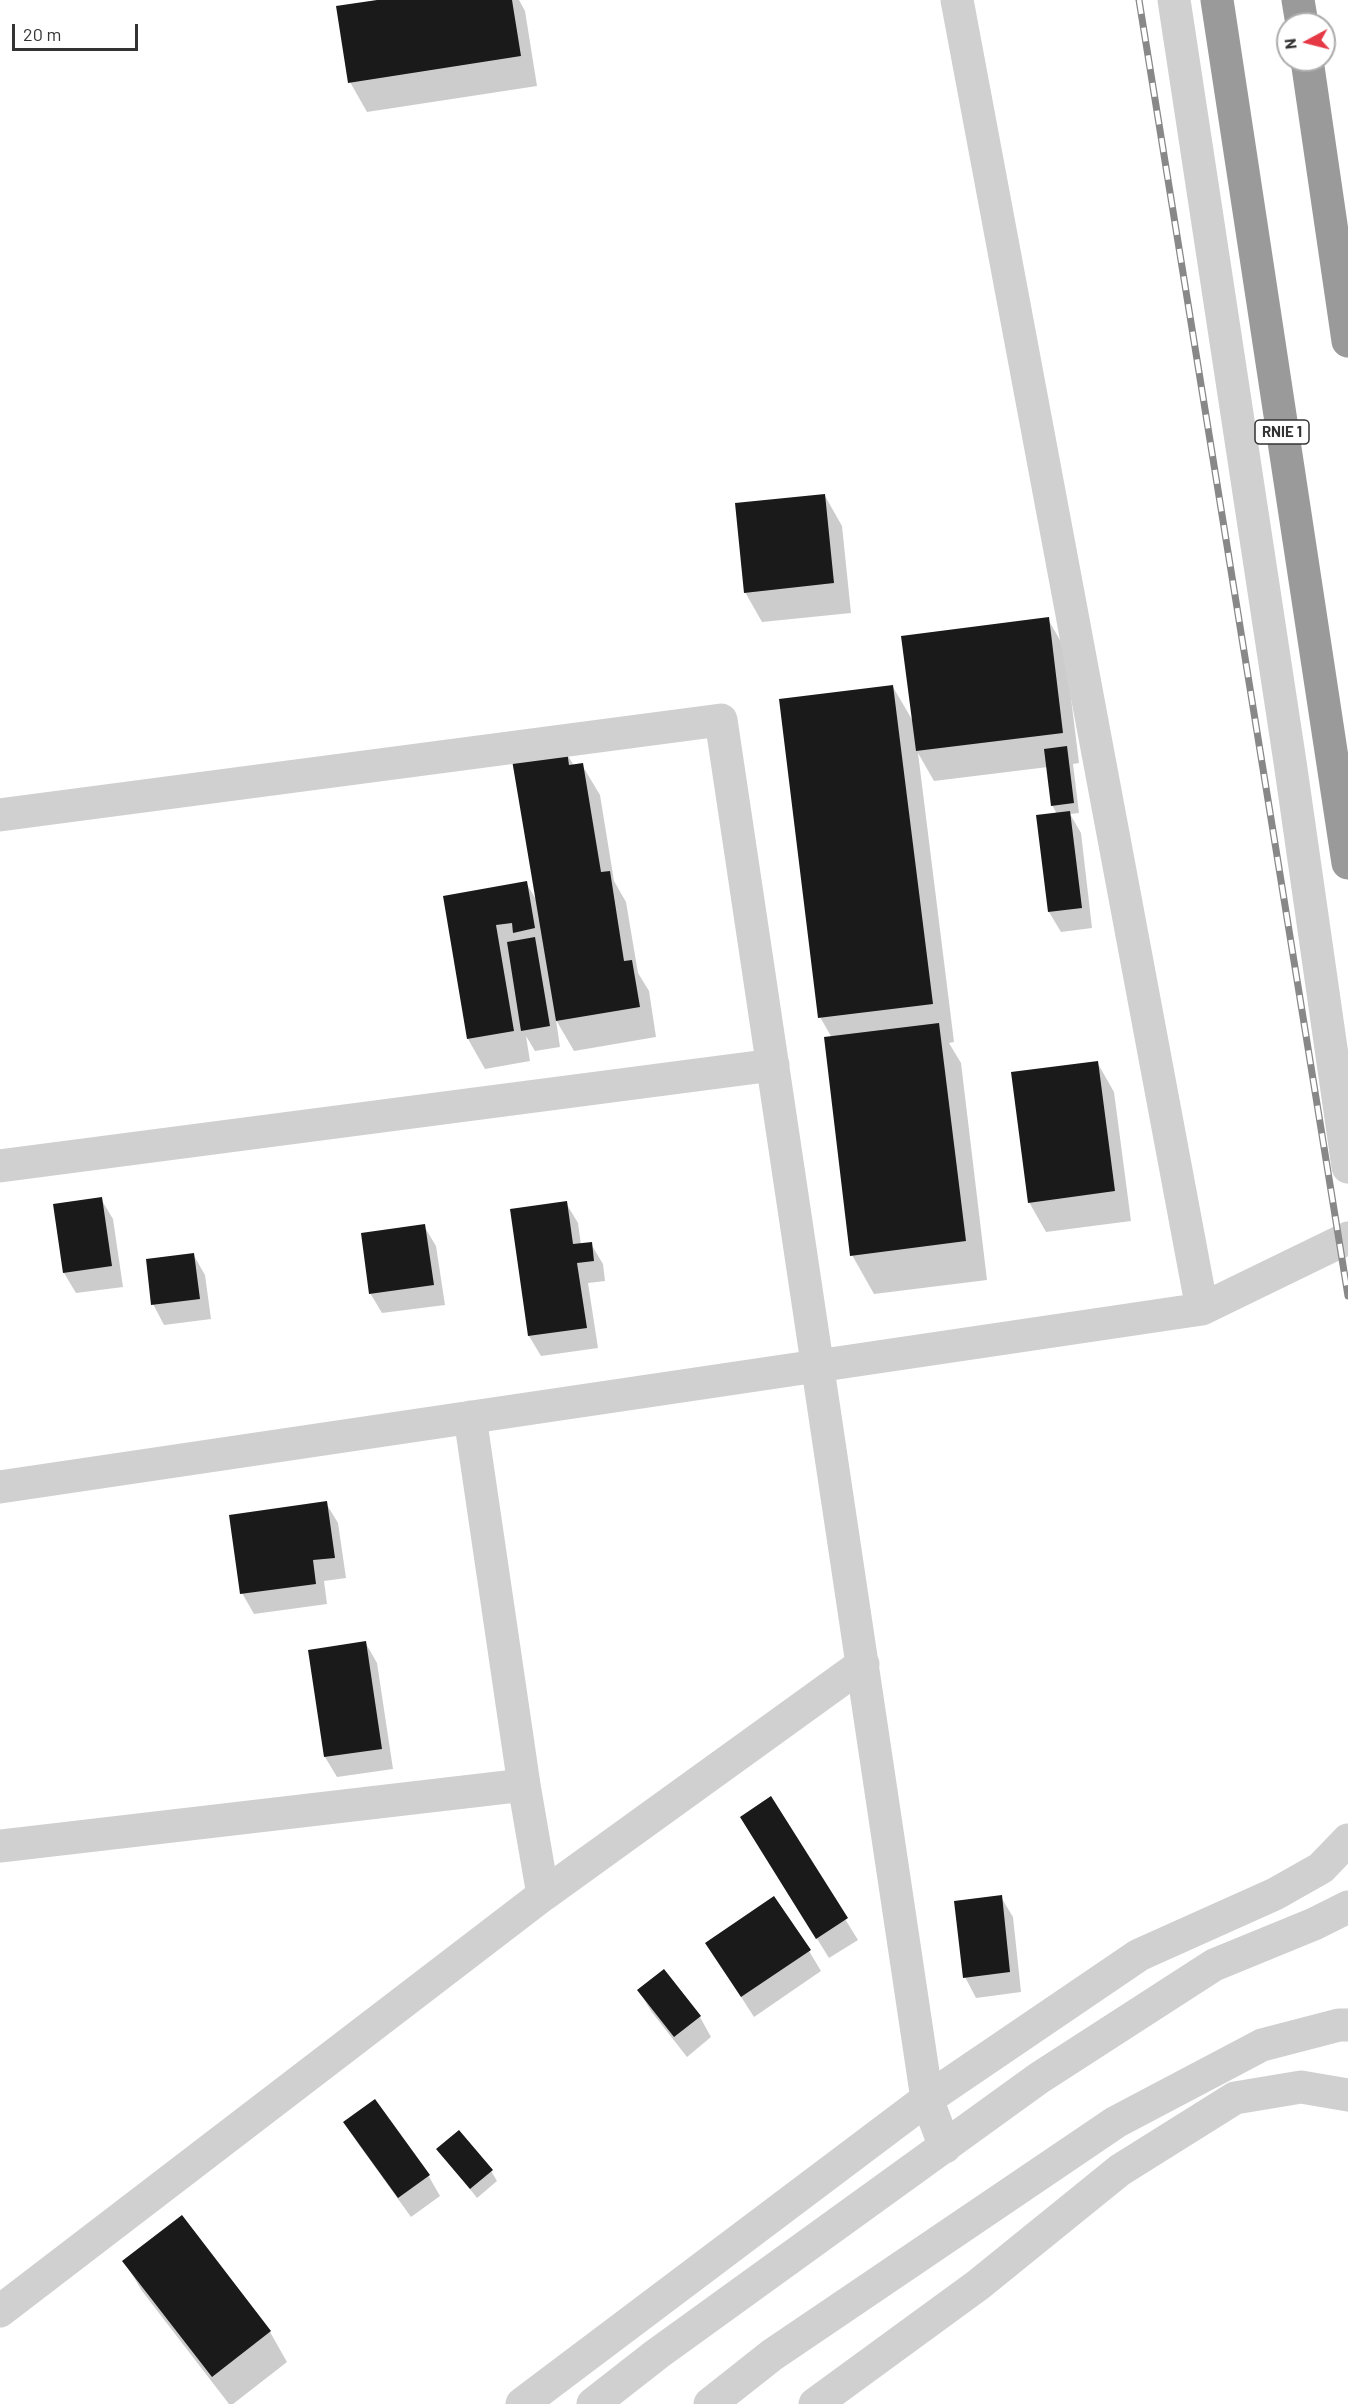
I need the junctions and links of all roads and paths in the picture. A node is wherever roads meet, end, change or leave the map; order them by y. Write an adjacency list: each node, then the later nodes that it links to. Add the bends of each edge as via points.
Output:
1 (957, 0): 12 (street)
2 (1174, 0): 10 (street)
3 (1217, 0): 7 (highway, RNIE 1)
4 (1309, 72): 5 (highway)
5 (1348, 341)
6 (0, 815): 8 (street, via 721,720)
7 (1348, 863)
8 (773, 1065): 9 (street); 13 (street)
9 (0, 1166)
10 (1348, 1167)
11 (1348, 1238): 12 (street)
12 (1202, 1309): 13 (street)
13 (818, 1366): 14 (street); 16 (street)
14 (470, 1418): 15 (street); 17 (street)
15 (0, 1487)
16 (862, 1665): 20 (street); 24 (street)
17 (524, 1785): 19 (street); 20 (street)
18 (1348, 1840): 24 (street, via 1321,1868 1275,1894 1139,1955)
19 (0, 1846)
20 (543, 1895): 26 (street)
21 (1348, 1907): 25 (street, via 1214,1965 1039,2078)
22 (1348, 2025): 29 (street, via 1262,2045 1116,2121 772,2355)
23 (1348, 2095): 30 (street, via 1301,2087 1235,2098 1120,2170 978,2285)
24 (927, 2099): 25 (street); 27 (street)
25 (945, 2147): 28 (street)
26 (0, 2311)
27 (522, 2404)
28 (593, 2404)
29 (710, 2404)
30 (816, 2404)

